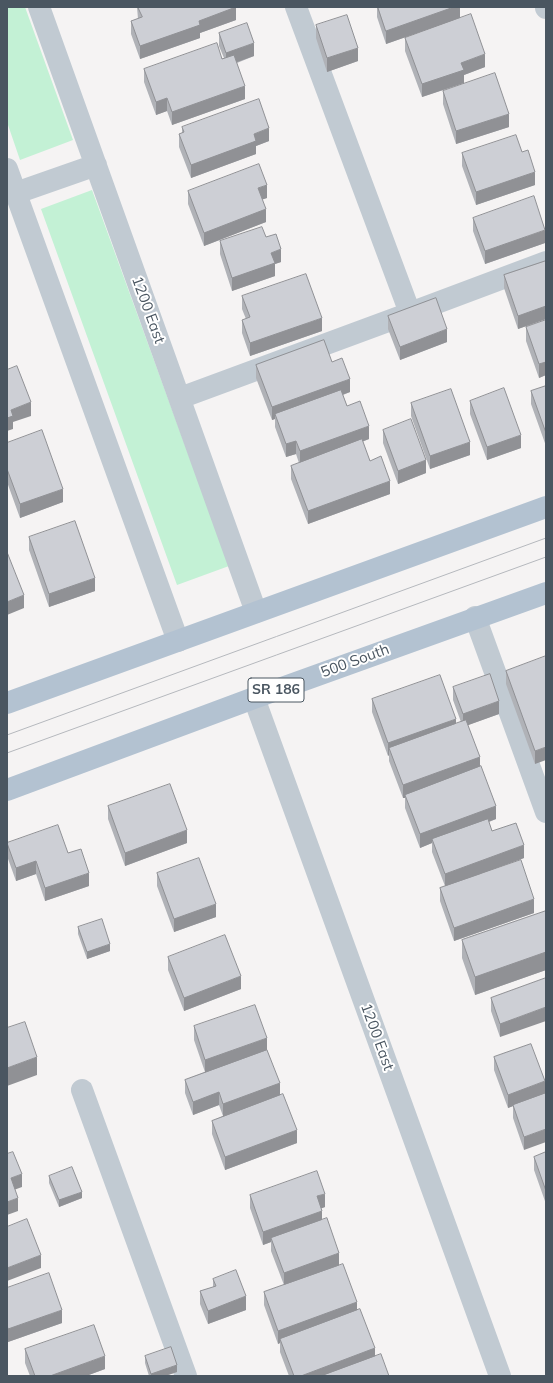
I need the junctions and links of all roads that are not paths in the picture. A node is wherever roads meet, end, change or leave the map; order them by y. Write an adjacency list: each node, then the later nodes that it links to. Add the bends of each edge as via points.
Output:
1 (39, 7): 3 (street, 1200 East)
2 (296, 7): 7 (street)
3 (96, 165): 5 (street); 8 (street, 1200 East)
4 (7, 169): 5 (street)
5 (16, 193): 13 (street)
6 (546, 262): 7 (street)
7 (410, 314): 8 (street)
8 (180, 398): 11 (street, 1200 East)
9 (546, 507): 11 (main road)
10 (546, 593): 12 (main road, 500 South / SR 186)
11 (256, 612): 13 (main road)
12 (475, 617): 14 (main road, 500 South / SR 186); 17 (street)
13 (178, 641): 15 (main road)
14 (254, 698): 16 (main road, 500 South / SR 186); 20 (street, 1200 East)
15 (7, 703)
16 (7, 790)
17 (546, 812)
18 (82, 1090): 19 (street)
19 (186, 1376)
20 (500, 1376)

